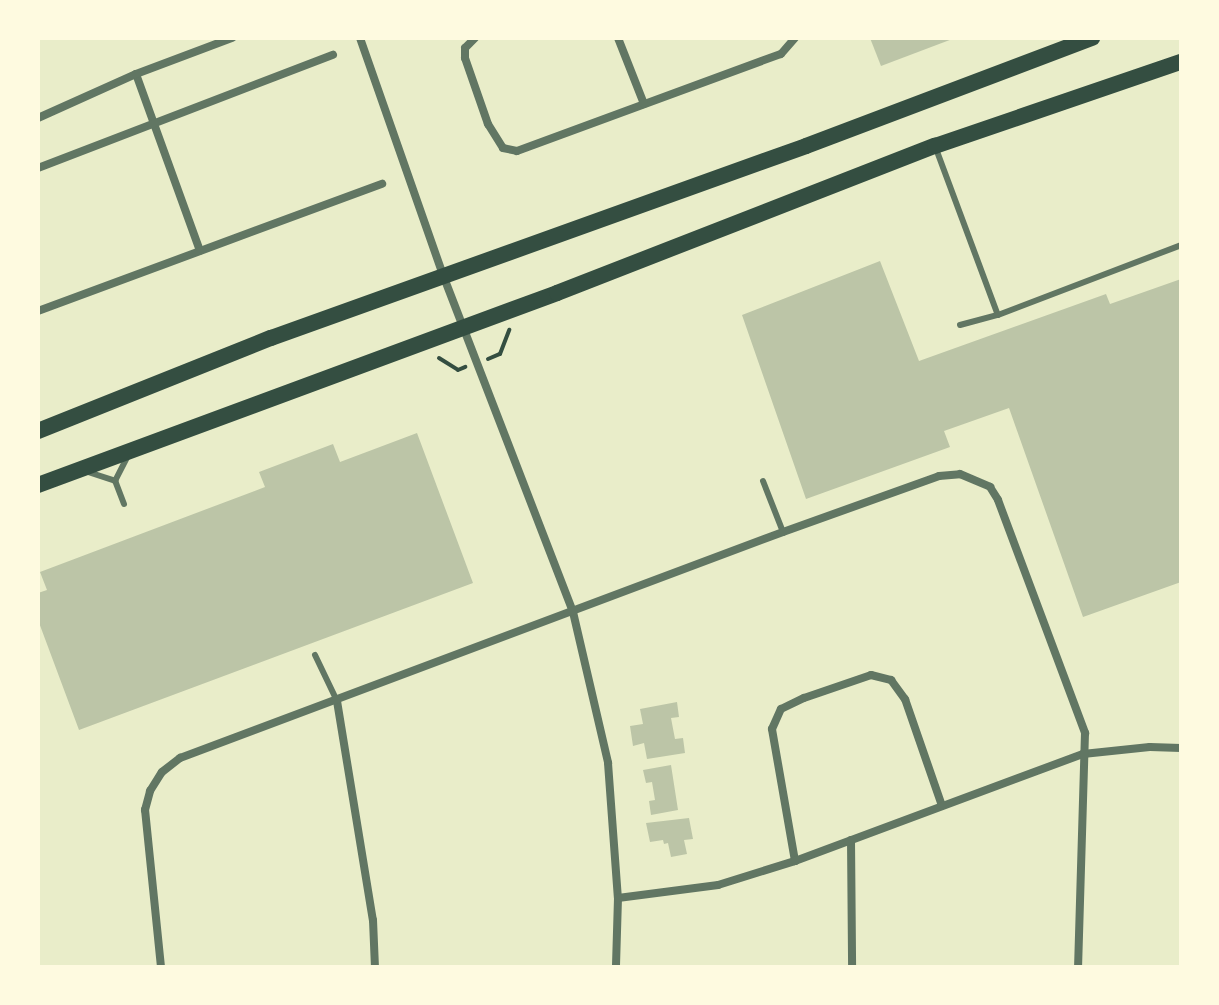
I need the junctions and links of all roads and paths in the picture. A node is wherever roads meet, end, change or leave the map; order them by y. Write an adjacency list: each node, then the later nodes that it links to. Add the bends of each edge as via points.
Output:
1 (232, 38): 9 (street)
2 (360, 38): 18 (street)
3 (475, 38): 10 (street, via 465,48 465,58 492,133 509,151)
4 (618, 38): 10 (street)
5 (795, 38): 10 (street, via 781,54)
6 (1092, 38): 18 (main road)
7 (333, 55): 12 (street)
8 (1181, 62): 13 (main road)
9 (136, 74): 11 (street); 12 (street)
10 (644, 104)
11 (38, 118)
12 (154, 124): 14 (street); 17 (street)
13 (935, 146): 20 (lane); 23 (main road)
14 (38, 168)
15 (382, 184): 17 (street)
16 (1181, 245): 20 (lane)
17 (200, 251): 19 (street)
18 (443, 275): 23 (street); 27 (main road)
19 (38, 311)
20 (998, 315): 22 (lane)
21 (514, 325): 24 (path)
22 (960, 325)
23 (463, 327): 28 (main road); 35 (street)
24 (500, 354)
25 (430, 357): 26 (path, via 446,360)
26 (458, 370)
27 (38, 431)
28 (132, 450): 29 (main road); 30 (lane)
29 (80, 469): 30 (lane); 32 (main road)
30 (115, 481): 33 (lane)
31 (763, 481): 34 (lane)
32 (38, 485)
33 (124, 504)
34 (783, 532): 35 (street); 39 (street, via 950,474 990,487 1085,733)
35 (573, 612): 37 (street); 43 (street, via 608,763)
36 (315, 655): 37 (lane)
37 (337, 701): 44 (street, via 180,758 162,772 145,810); 45 (street, via 373,920)
38 (1181, 748): 39 (street)
39 (1083, 754): 40 (street); 48 (street)
40 (942, 806): 41 (street); 42 (street, via 905,699 891,680 871,675 804,698 781,709 772,729)
41 (851, 840): 42 (street); 47 (street)
42 (795, 861): 43 (street, via 718,885)
43 (618, 898): 46 (street)
44 (161, 967)
45 (375, 967)
46 (616, 967)
47 (852, 967)
48 (1078, 967)

